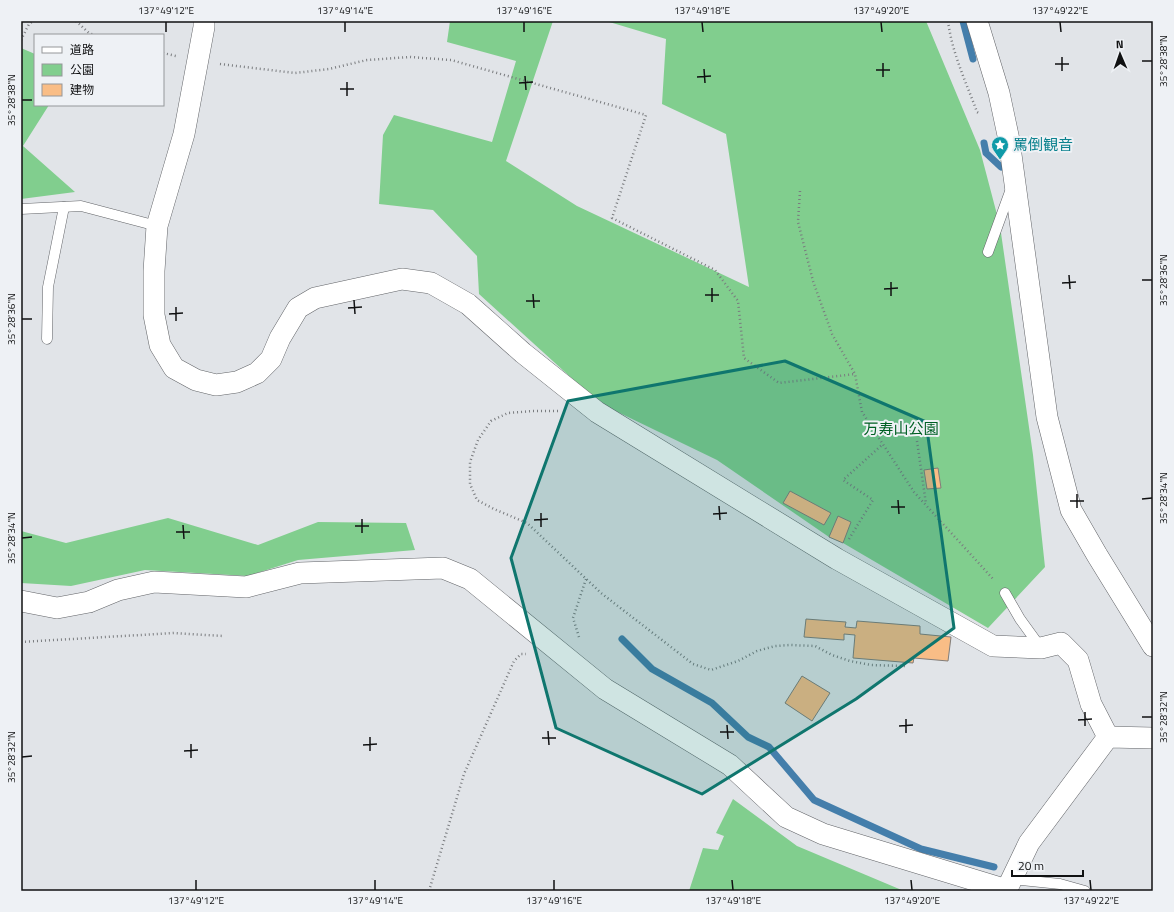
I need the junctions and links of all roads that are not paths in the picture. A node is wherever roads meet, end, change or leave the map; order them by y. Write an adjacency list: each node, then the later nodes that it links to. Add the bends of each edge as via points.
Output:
1 (204, 21): 6 (street, via 184,134)
2 (977, 21): 3 (street, via 1009,140)
3 (1014, 180): 7 (lane); 11 (street, via 1047,417 1071,510)
4 (64, 207): 5 (lane); 6 (lane, via 81,206); 8 (lane, via 48,287)
5 (21, 210)
6 (157, 226): 12 (street, via 154,316 160,345 174,368 196,380 216,385 237,382 257,373 271,359 298,308 315,298 402,279 430,283 468,304 597,412 837,559 993,646)
7 (988, 252)
8 (47, 339)
9 (1005, 592): 12 (lane)
10 (21, 601): 15 (street, via 57,608 89,602 118,590 154,582 246,587 300,573 443,568 470,579 605,689 730,765 786,817 823,834)
11 (1153, 646)
12 (1041, 648): 13 (street, via 1061,643 1078,660 1091,704)
13 (1108, 737): 14 (street); 15 (street, via 1029,843)
14 (1153, 738)
15 (1008, 886): 16 (lane, via 1060,884)
16 (1085, 891)

